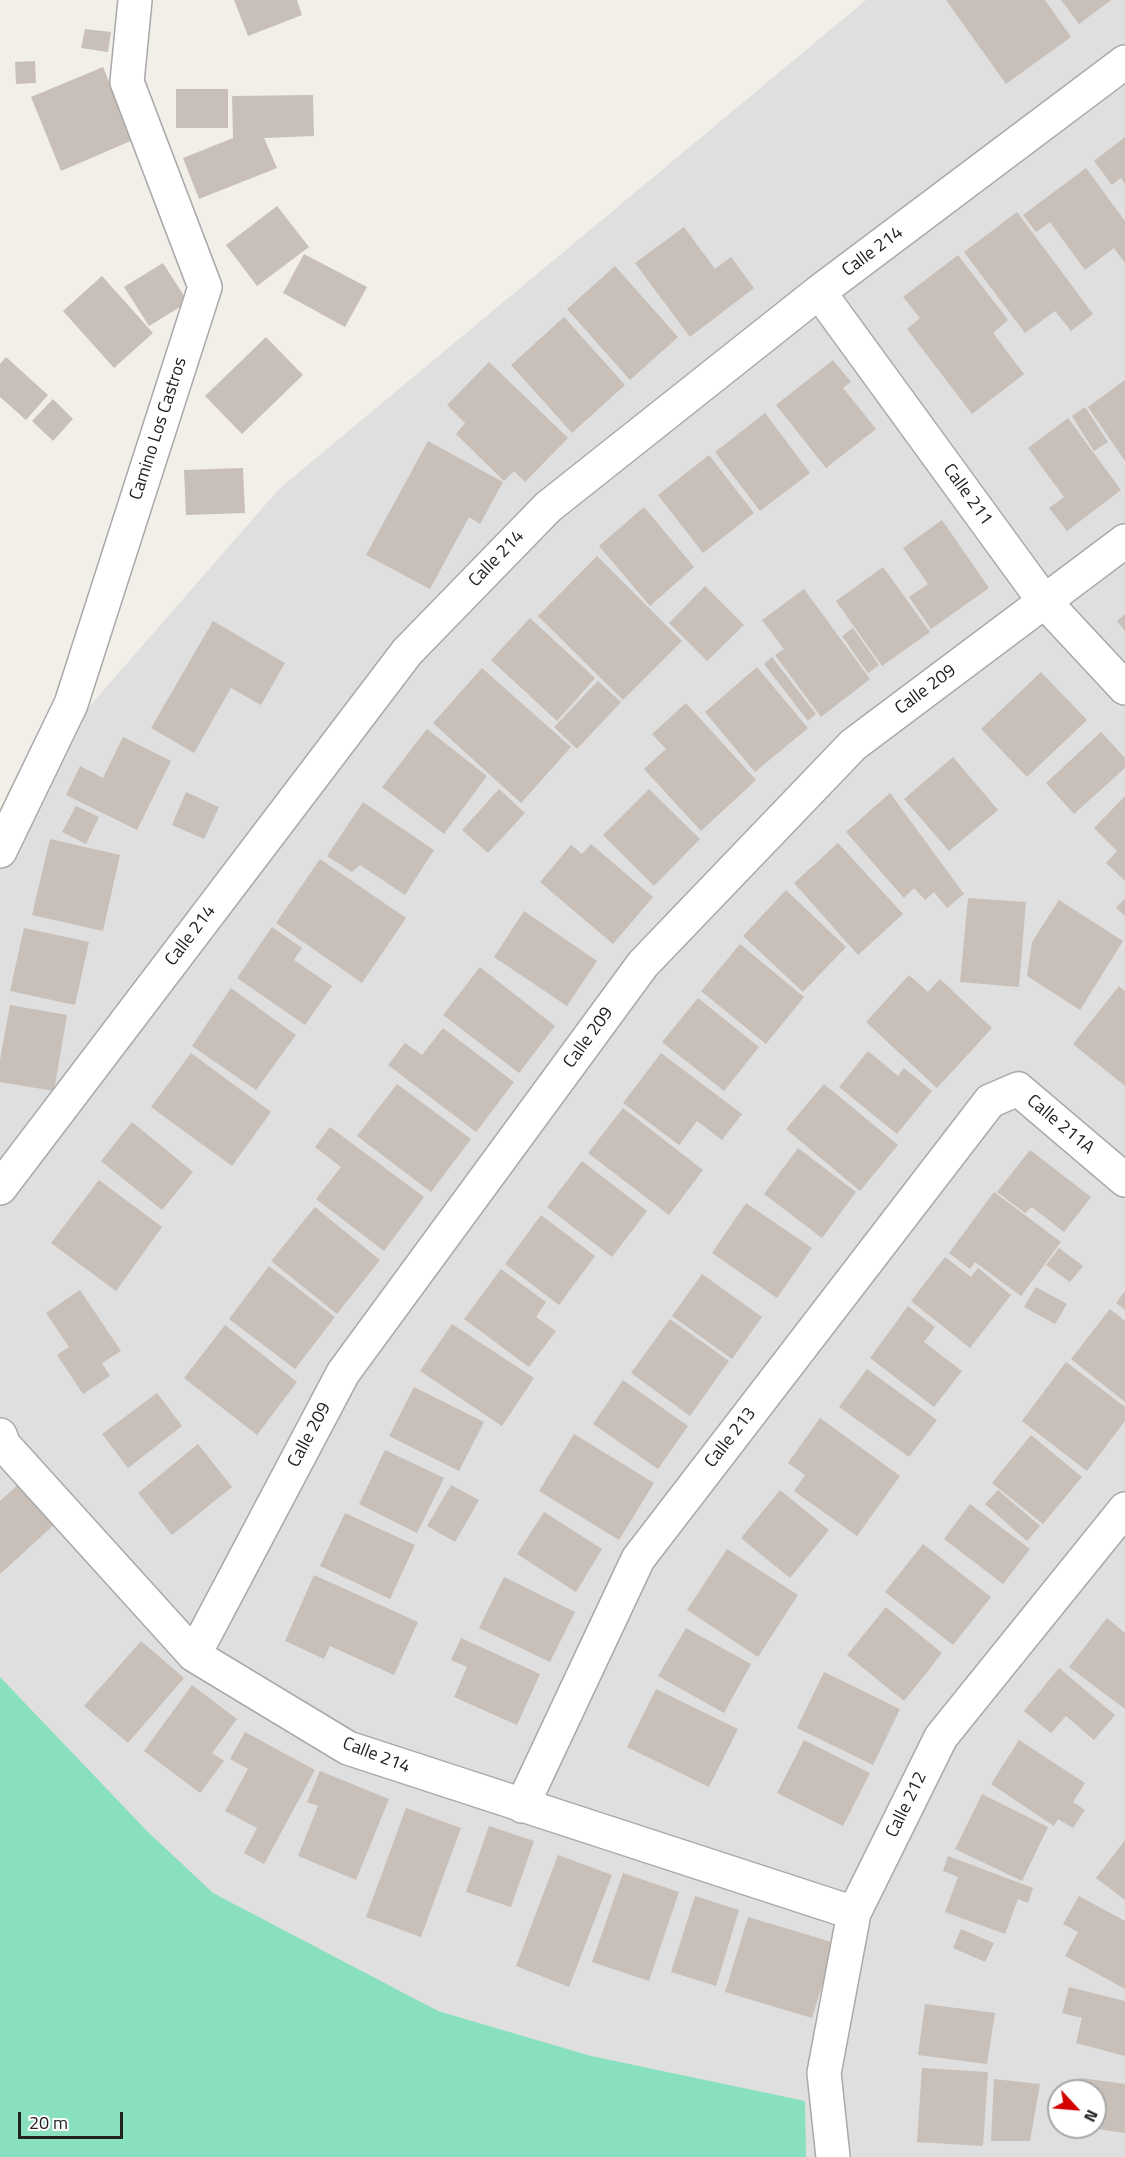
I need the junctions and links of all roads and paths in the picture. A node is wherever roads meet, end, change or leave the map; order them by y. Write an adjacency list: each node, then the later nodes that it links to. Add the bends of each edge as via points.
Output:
1 (135, 0): 7 (street, Camino Los Castros, via 127,82 205,287 71,704)
2 (1125, 62): 3 (street, Calle 214)
3 (819, 292): 5 (street, Calle 211); 10 (street, Calle 214, via 548,507 407,652)
4 (1125, 541): 5 (street, Calle 209)
5 (1044, 601): 6 (street, Calle 211); 13 (street, Calle 209, via 853,745 643,964 343,1372)
6 (1125, 688)
7 (0, 851)
8 (990, 1101): 9 (street, Calle 211A, via 1018,1089); 14 (street, Calle 213, via 638,1559)
9 (1125, 1180)
10 (0, 1188)
11 (1, 1443): 13 (street, Calle 214)
12 (1125, 1509): 15 (street, Calle 212, via 941,1737)
13 (194, 1655): 14 (street, Calle 214, via 348,1748)
14 (522, 1806): 15 (street, Calle 214)
15 (854, 1913): 16 (street, Calle 212, via 824,2073)
16 (833, 2157)

